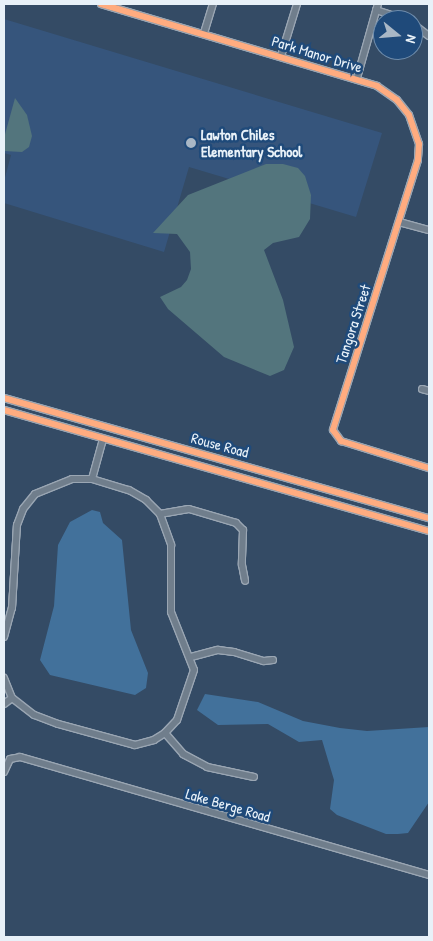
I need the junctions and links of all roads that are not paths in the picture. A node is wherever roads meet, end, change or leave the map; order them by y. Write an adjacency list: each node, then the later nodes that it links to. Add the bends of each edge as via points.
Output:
1 (101, 4): 6 (street, Park Manor Drive)
2 (134, 4): 6 (street)
3 (213, 4): 7 (street)
4 (297, 4): 8 (street)
5 (377, 7): 9 (street)
6 (132, 12): 7 (street, Park Manor Drive)
7 (204, 34): 8 (street, Park Manor Drive)
8 (282, 56): 9 (street, Park Manor Drive)
9 (357, 78): 10 (street, Park Manor Drive, via 377,86 396,100 415,128 418,160)
10 (399, 222): 11 (street); 15 (street, Tangora Street, via 333,425 334,434 341,441)
11 (429, 230)
12 (4, 398): 18 (street, Rouse Road)
13 (4, 410): 14 (street, Rouse Road)
14 (103, 439): 16 (street); 19 (street, Rouse Road)
15 (429, 468)
16 (92, 479): 17 (street, via 129,490); 21 (street, via 72,479 55,484 36,494 23,509 13,553 12,608)
17 (160, 514): 20 (street, via 189,509 236,523 243,530); 22 (street, via 171,545 171,612)
18 (429, 518)
19 (429, 532)
20 (245, 581)
21 (4, 637)
22 (191, 657): 23 (street, via 218,650 264,661); 27 (street, via 194,670 189,690 177,720)
23 (273, 660)
24 (4, 678): 25 (street)
25 (12, 698): 26 (street); 27 (street, via 34,715 135,745)
26 (4, 704)
27 (165, 733): 29 (street, via 183,754 207,767)
28 (4, 772): 30 (street, Lake Berge Road, via 10,759 20,757)
29 (254, 777)
30 (429, 875)

